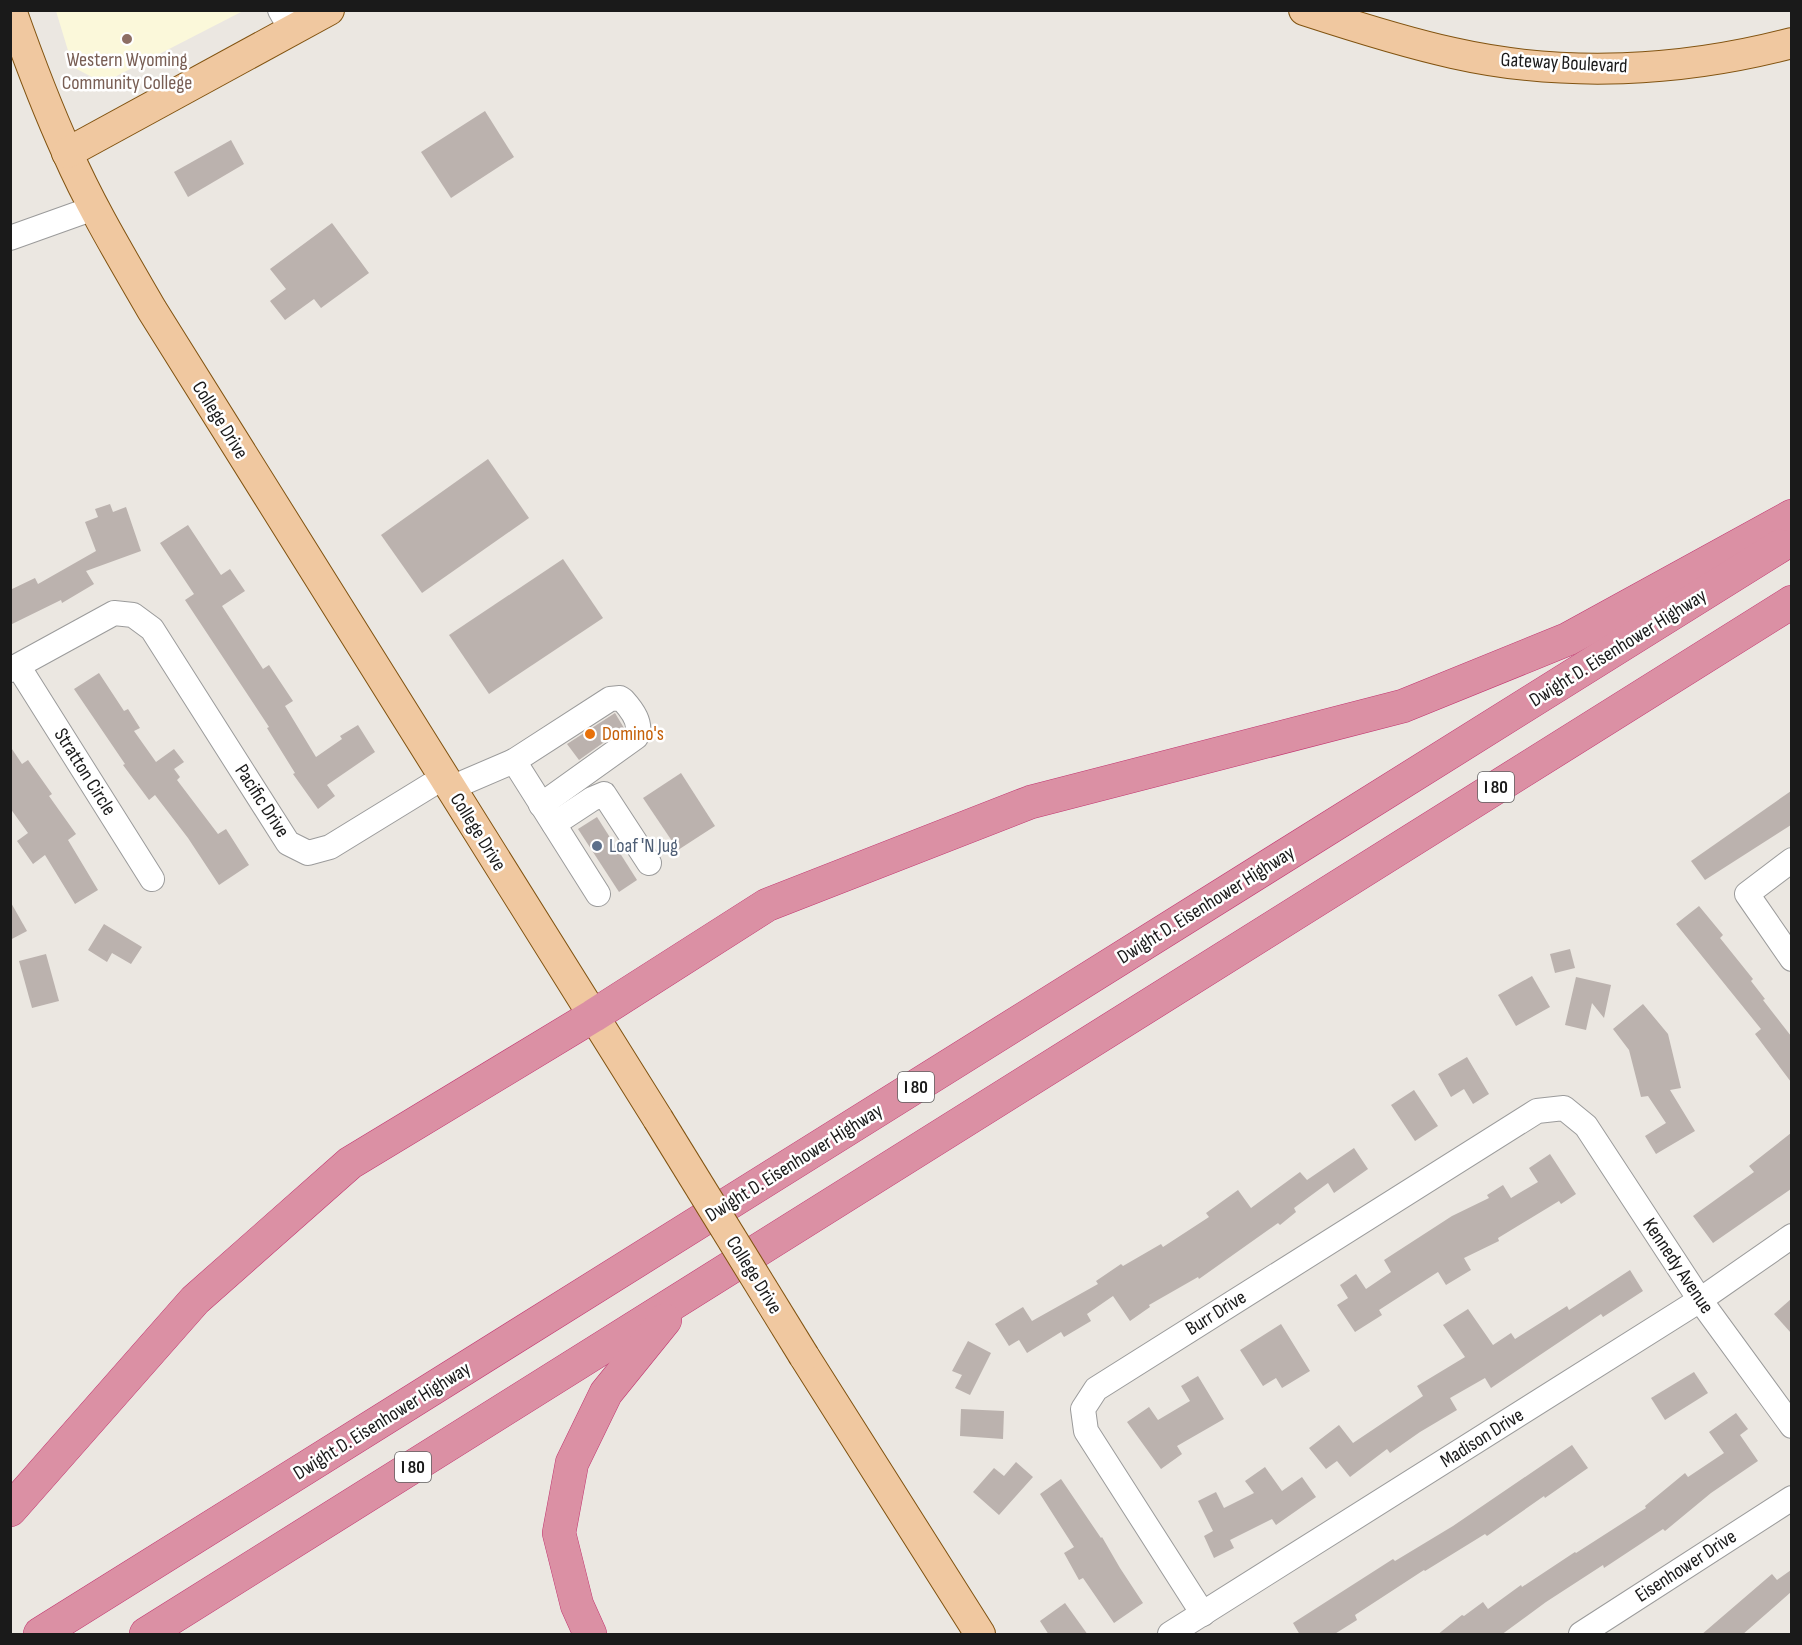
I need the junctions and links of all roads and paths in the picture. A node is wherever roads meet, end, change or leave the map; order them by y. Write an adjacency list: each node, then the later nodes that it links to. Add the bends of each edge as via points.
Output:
1 (11, 10): 6 (main road, College Drive)
2 (329, 10): 4 (main road)
3 (1304, 10): 5 (main road, Gateway Boulevard, via 1454,54 1528,66 1601,69 1678,65)
4 (286, 21): 6 (main road)
5 (1791, 43)
6 (67, 153): 7 (main road, College Drive)
7 (94, 208): 8 (street); 14 (main road, College Drive, via 152,310)
8 (10, 238)
9 (1791, 516): 21 (highway, via 1568,639 1402,706 1031,802 766,905)
10 (1791, 539): 30 (highway, Dwight D. Eisenhower Highway / I 80)
11 (1791, 602): 24 (highway, I 80)
12 (14, 668): 14 (street, Pacific Drive, via 114,613 133,615 152,629 288,843 308,853 330,847); 18 (street, Stratton Circle)
13 (514, 761): 14 (street, Pacific Drive); 15 (street); 15 (street, Pacific Drive, via 610,699 620,698 631,710 640,727 632,742)
14 (447, 783): 21 (main road, College Drive)
15 (548, 815): 17 (street, via 604,794); 19 (street)
16 (1791, 860): 20 (street, via 1747,894)
17 (649, 863)
18 (152, 879)
19 (598, 894)
20 (1791, 959)
21 (593, 1016): 28 (highway, via 350,1163 195,1300); 33 (main road, College Drive, bridge)
22 (1564, 1108): 25 (street, Kennedy Avenue, via 1586,1126); 29 (street, Burr Drive, via 1537,1111 1096,1389 1083,1409 1086,1431)
23 (1791, 1236): 25 (street, Madison Drive)
24 (681, 1300): 31 (highway, I 80); 32 (highway, I 80, via 606,1393 572,1463 560,1533 578,1605)
25 (1700, 1300): 26 (street, Kennedy Avenue); 29 (street, Madison Drive)
26 (1791, 1426)
27 (1791, 1498): 35 (street, Eisenhower Drive)
28 (10, 1510)
29 (1203, 1614): 34 (street, Madison Drive)
30 (40, 1635)
31 (146, 1635)
32 (590, 1635)
33 (980, 1635)
34 (1170, 1635)
35 (1581, 1635)

